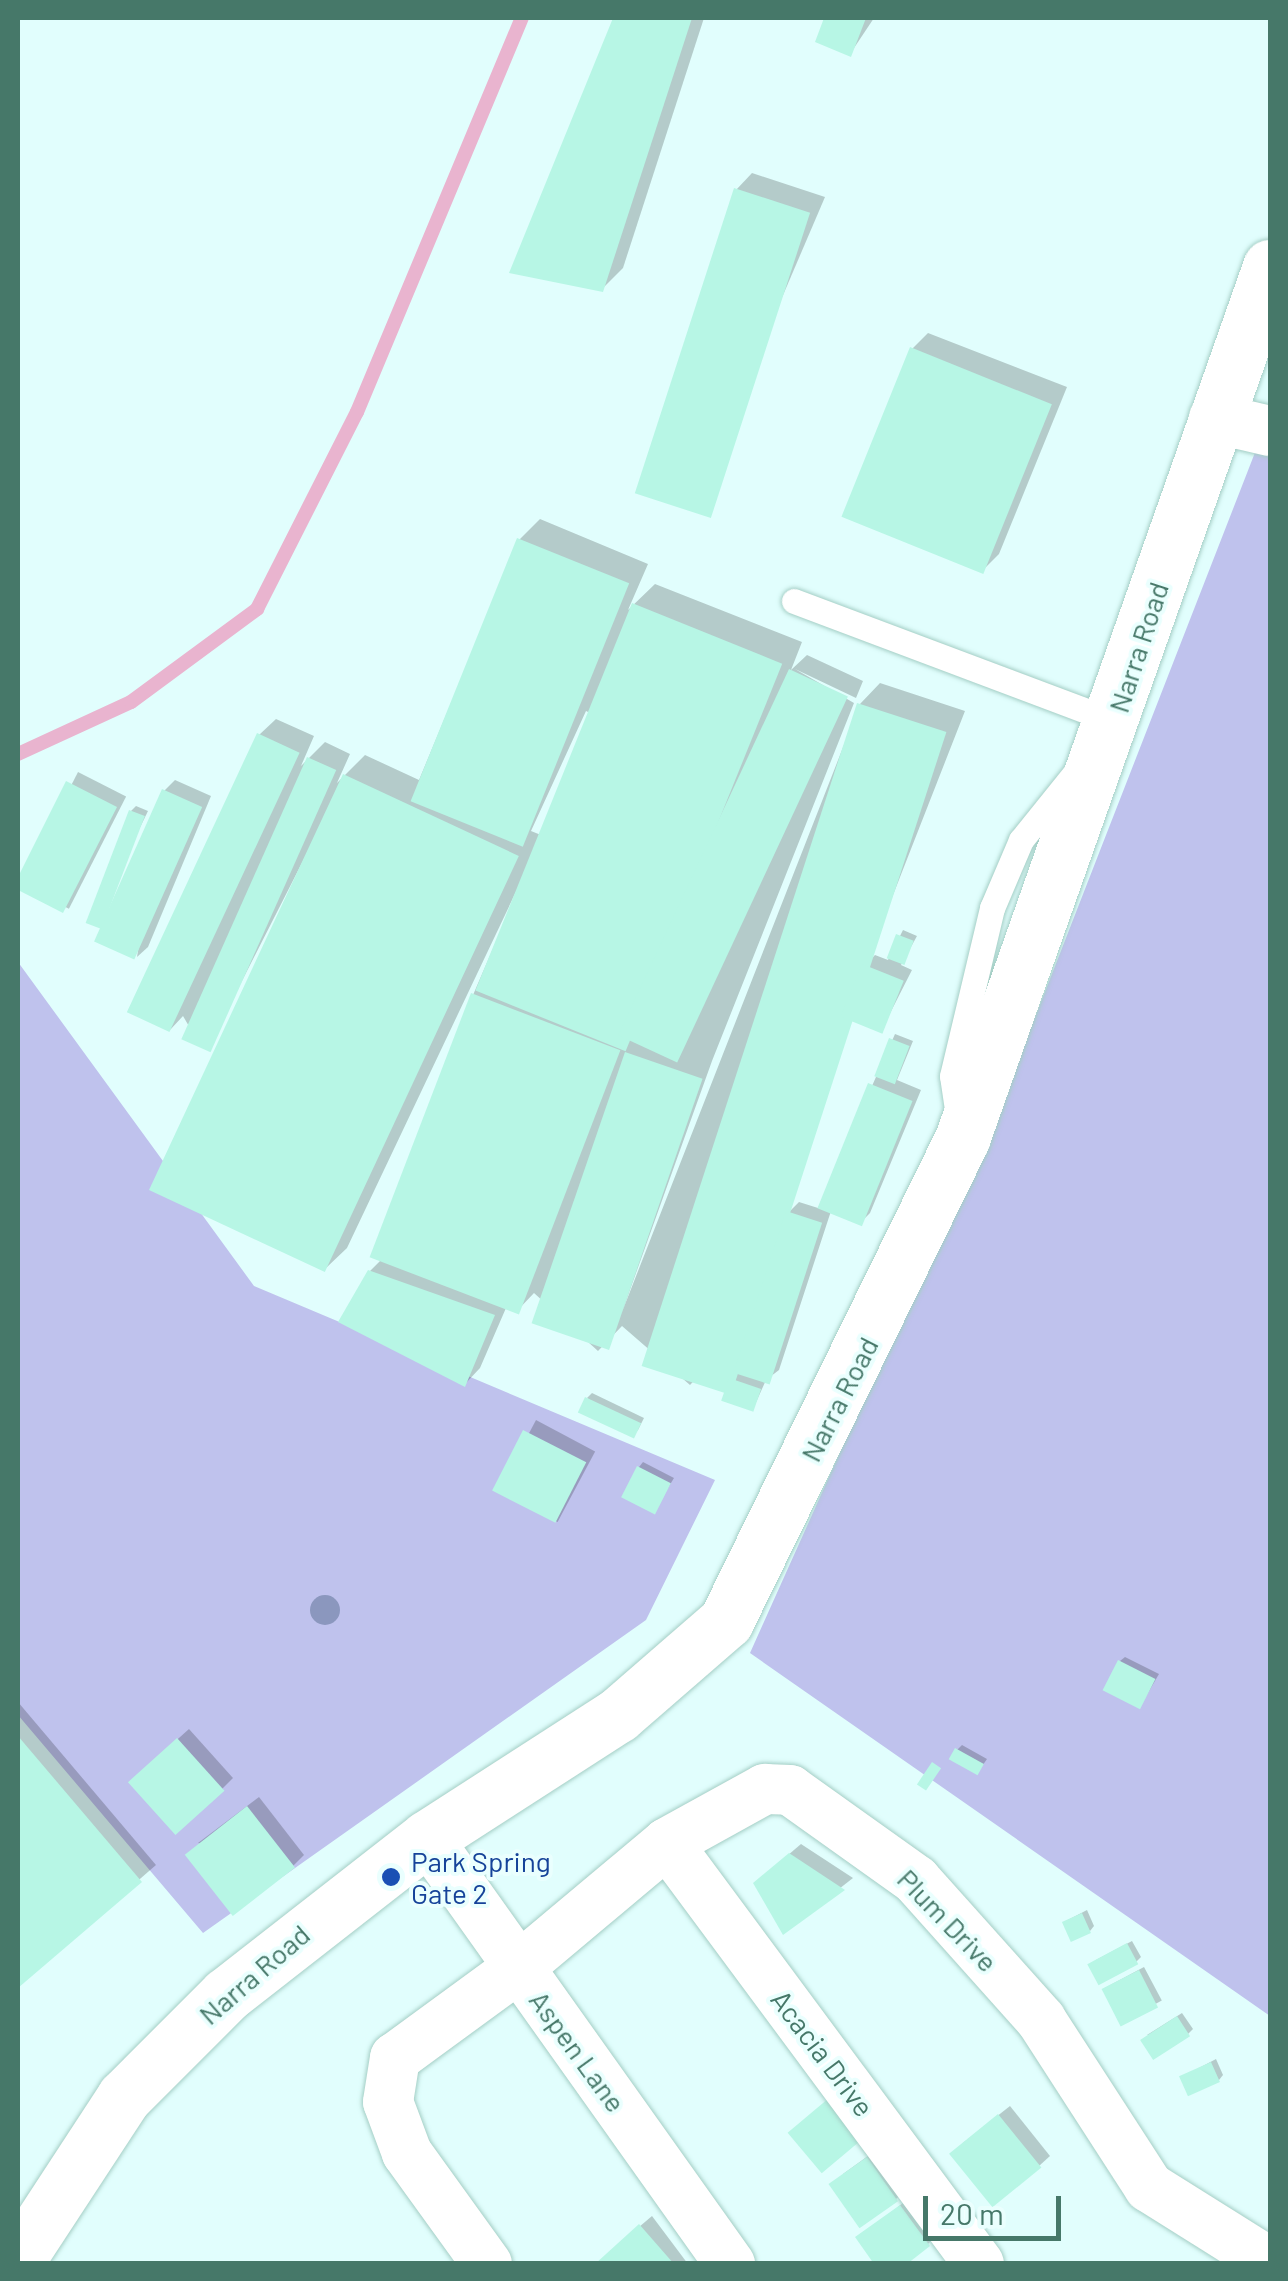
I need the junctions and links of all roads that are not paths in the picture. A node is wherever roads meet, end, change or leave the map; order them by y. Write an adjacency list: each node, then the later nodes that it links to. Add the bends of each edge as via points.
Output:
1 (1270, 267): 2 (street, Narra Road)
2 (1214, 418): 3 (street); 5 (street, Narra Road)
3 (1270, 431)
4 (794, 601): 5 (lane)
5 (1110, 734): 6 (street, Narra Road, via 962,1139 726,1622 618,1715)
6 (426, 1838): 8 (street, Aspen Lane); 9 (street, Narra Road, via 226,1994 124,2098)
7 (667, 1842): 8 (street, Plum Drive); 10 (street, Plum Drive, via 742,1797 790,1790 916,1880 1040,2020 1149,2187); 13 (street, Acacia Drive)
8 (518, 1968): 11 (street, Plum Drive, via 395,2058 388,2072 388,2102 407,2154); 12 (street, Aspen Lane)
9 (18, 2259)
10 (1270, 2263)
11 (487, 2264)
12 (730, 2264)
13 (979, 2264)

